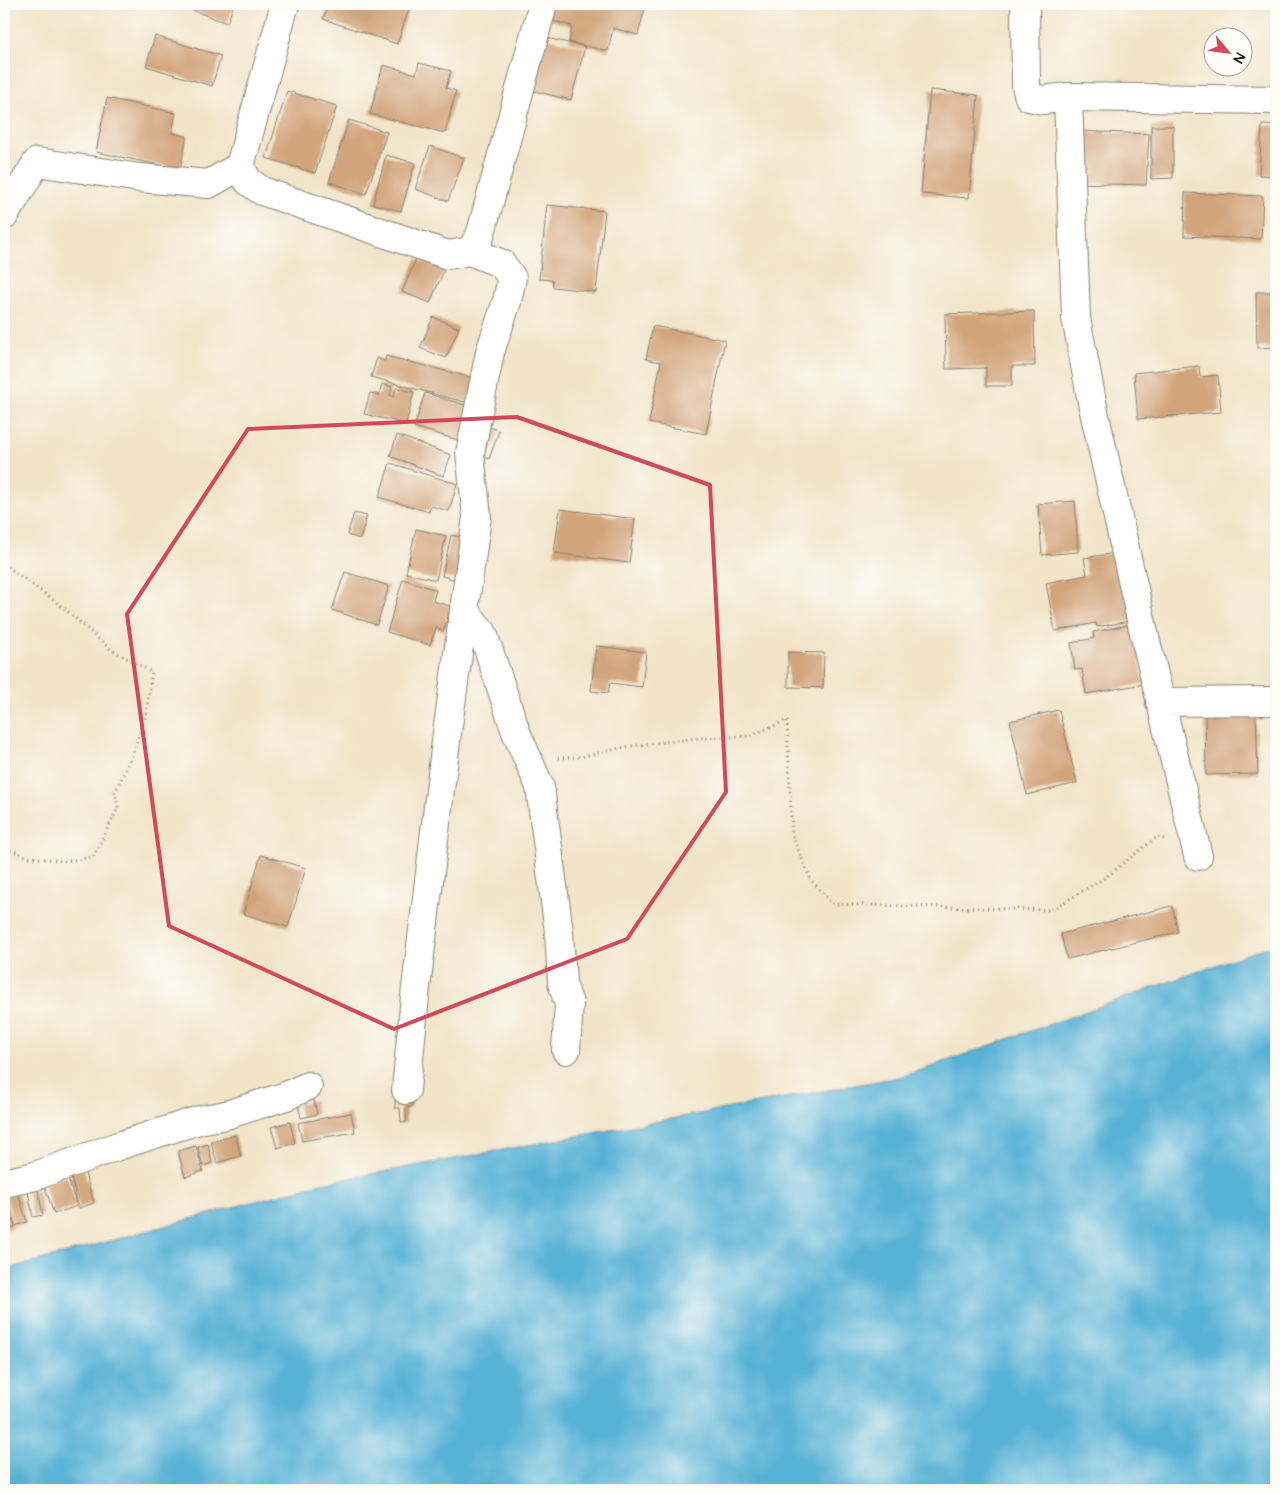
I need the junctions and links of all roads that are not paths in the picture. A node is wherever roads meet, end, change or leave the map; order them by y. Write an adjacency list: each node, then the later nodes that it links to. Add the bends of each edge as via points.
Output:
1 (285, 4): 6 (street)
2 (543, 4): 8 (street, via 480,236)
3 (1025, 4): 4 (street, via 1026,86 1029,97 1043,100)
4 (1068, 98): 5 (street); 11 (street, via 1076,318)
5 (1276, 100)
6 (240, 166): 7 (street, via 209,184 140,178 37,162); 8 (street, via 248,180 262,191 448,255)
7 (4, 216)
8 (470, 251): 9 (street, via 502,264 512,278 490,352 470,453 477,517)
9 (464, 610): 13 (street, via 483,633 516,732 540,787 559,932 562,983 569,1004); 15 (street)
10 (1276, 701): 11 (street)
11 (1160, 702): 12 (street)
12 (1198, 856)
13 (566, 1050)
14 (308, 1086): 16 (street, via 286,1096 199,1120 35,1176)
15 (406, 1090)
16 (4, 1183)

